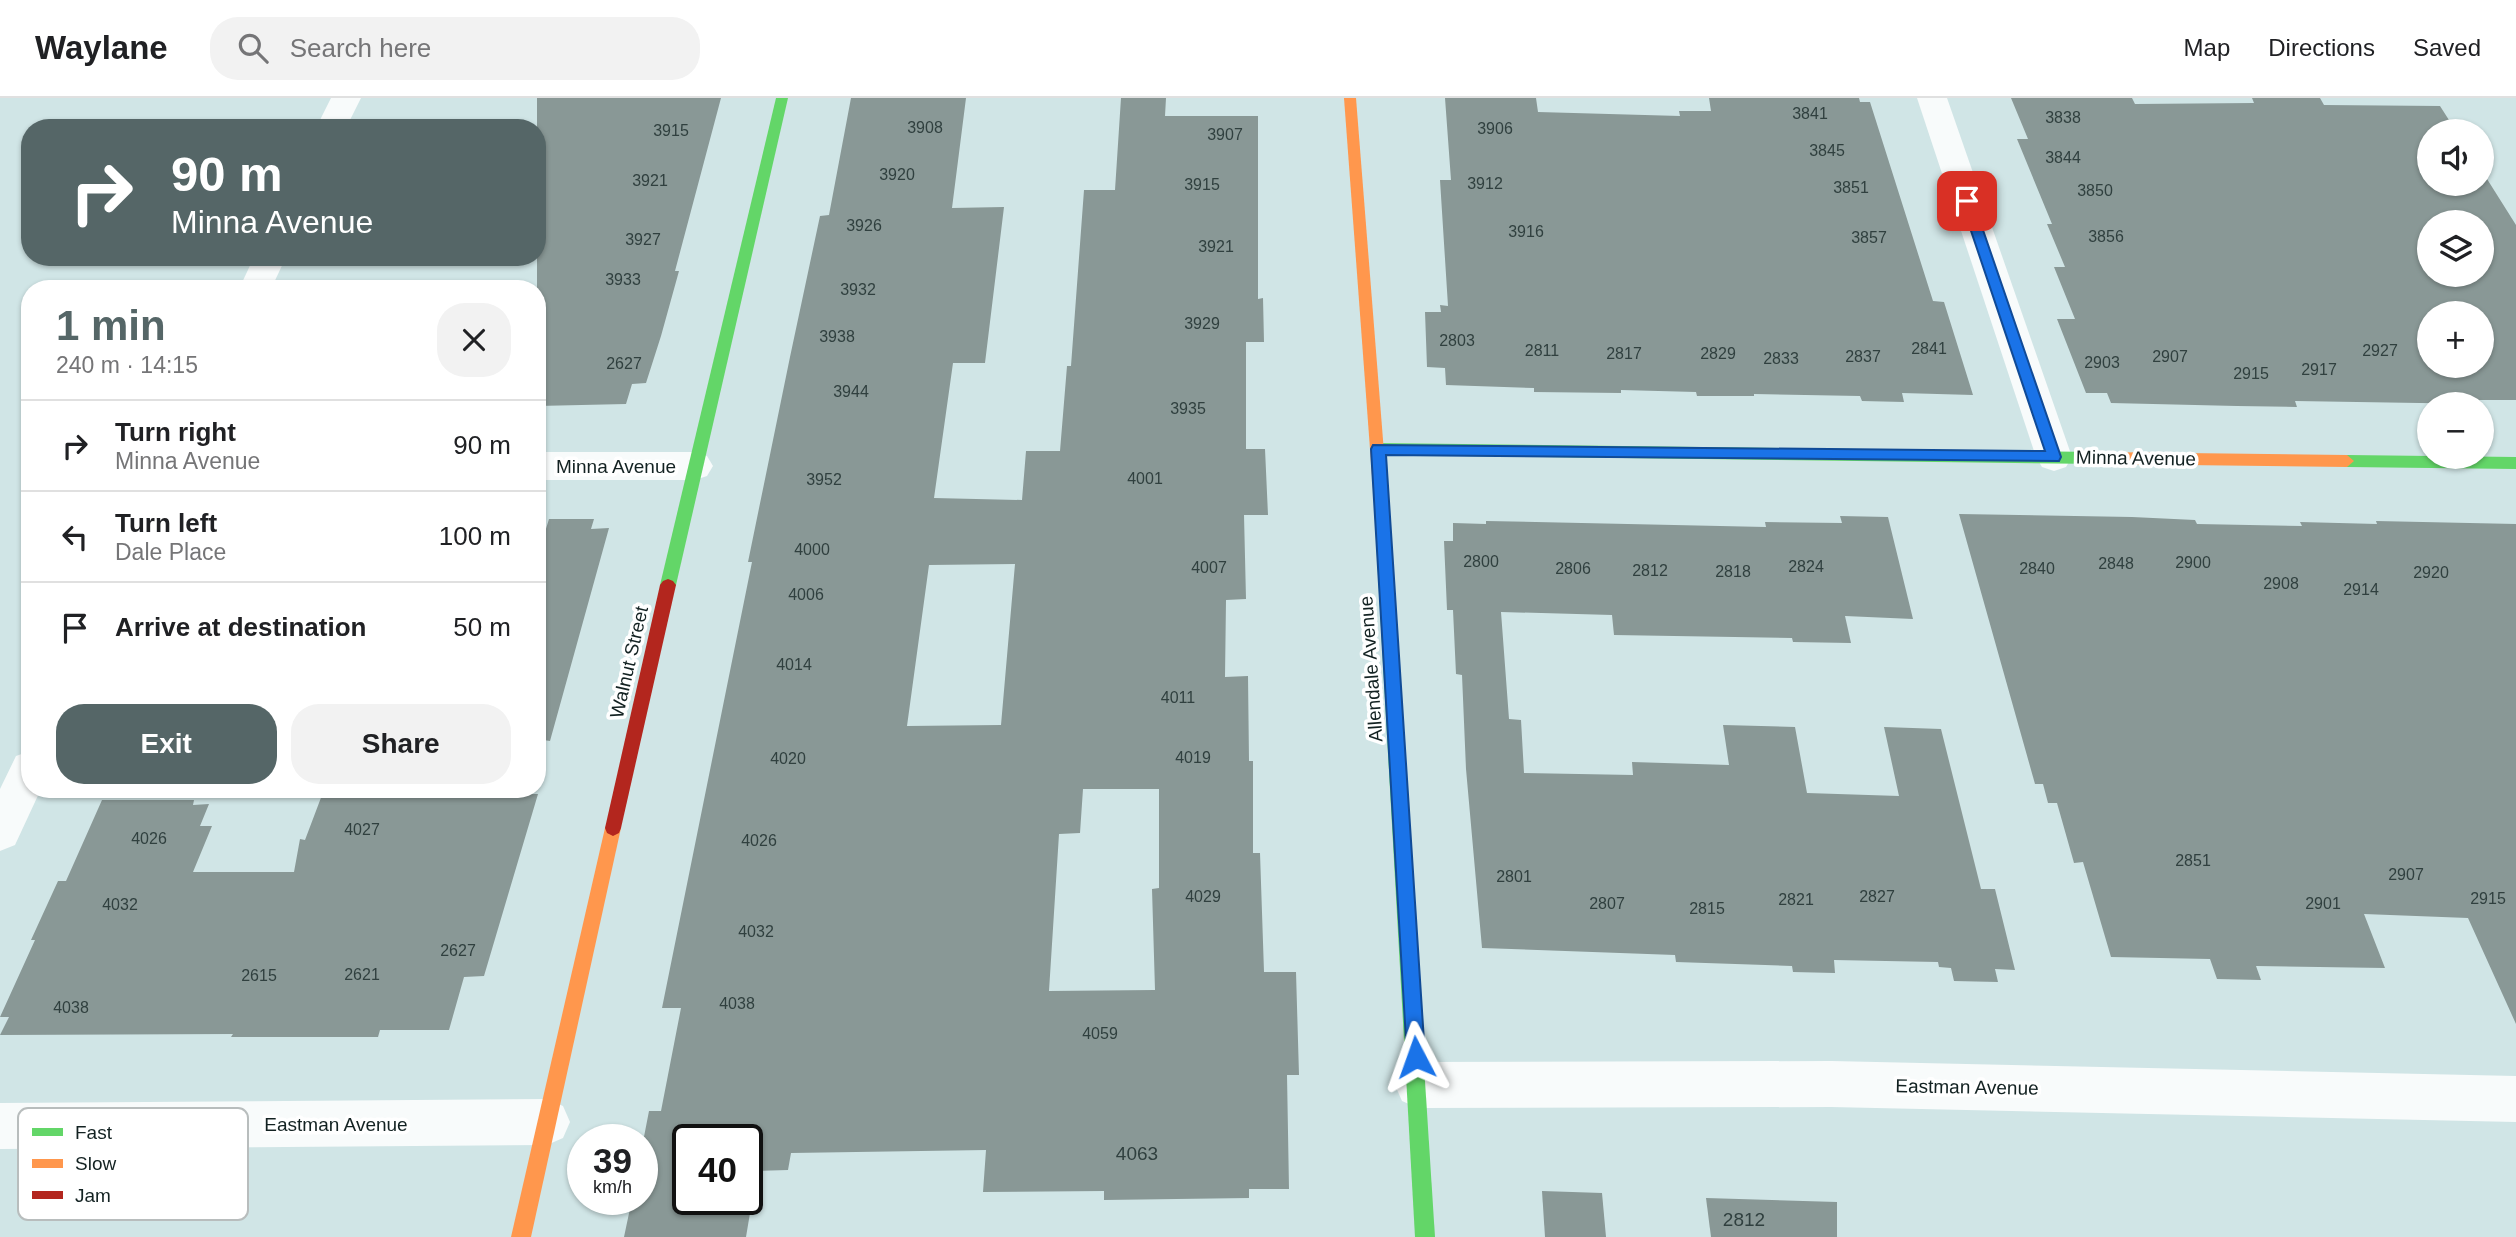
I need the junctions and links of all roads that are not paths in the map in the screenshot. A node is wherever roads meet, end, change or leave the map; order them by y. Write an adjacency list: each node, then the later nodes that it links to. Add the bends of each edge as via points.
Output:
1 (346, 98): 5 (street)
2 (782, 98): 10 (street, Walnut Street)
3 (1350, 98): 6 (street, Allendale Avenue)
4 (1932, 98): 7 (street)
5 (336, 119)
6 (1378, 449): 7 (street, Minna Avenue); 13 (street, Allendale Avenue)
7 (2054, 457): 8 (street, Minna Avenue)
8 (2516, 463)
9 (546, 466): 10 (street, Minna Avenue)
10 (695, 466): 15 (street, Walnut Street)
11 (21, 788): 12 (street)
12 (0, 832)
13 (1418, 1085): 14 (street, Eastman Avenue, via 1845,1085); 20 (street, Allendale Avenue)
14 (2516, 1099)
15 (547, 1122): 16 (street, Eastman Avenue); 19 (street, Walnut Street)
16 (248, 1124)
17 (0, 1126): 18 (street, Eastman Avenue)
18 (18, 1126)
19 (521, 1237)
20 (1425, 1237)

